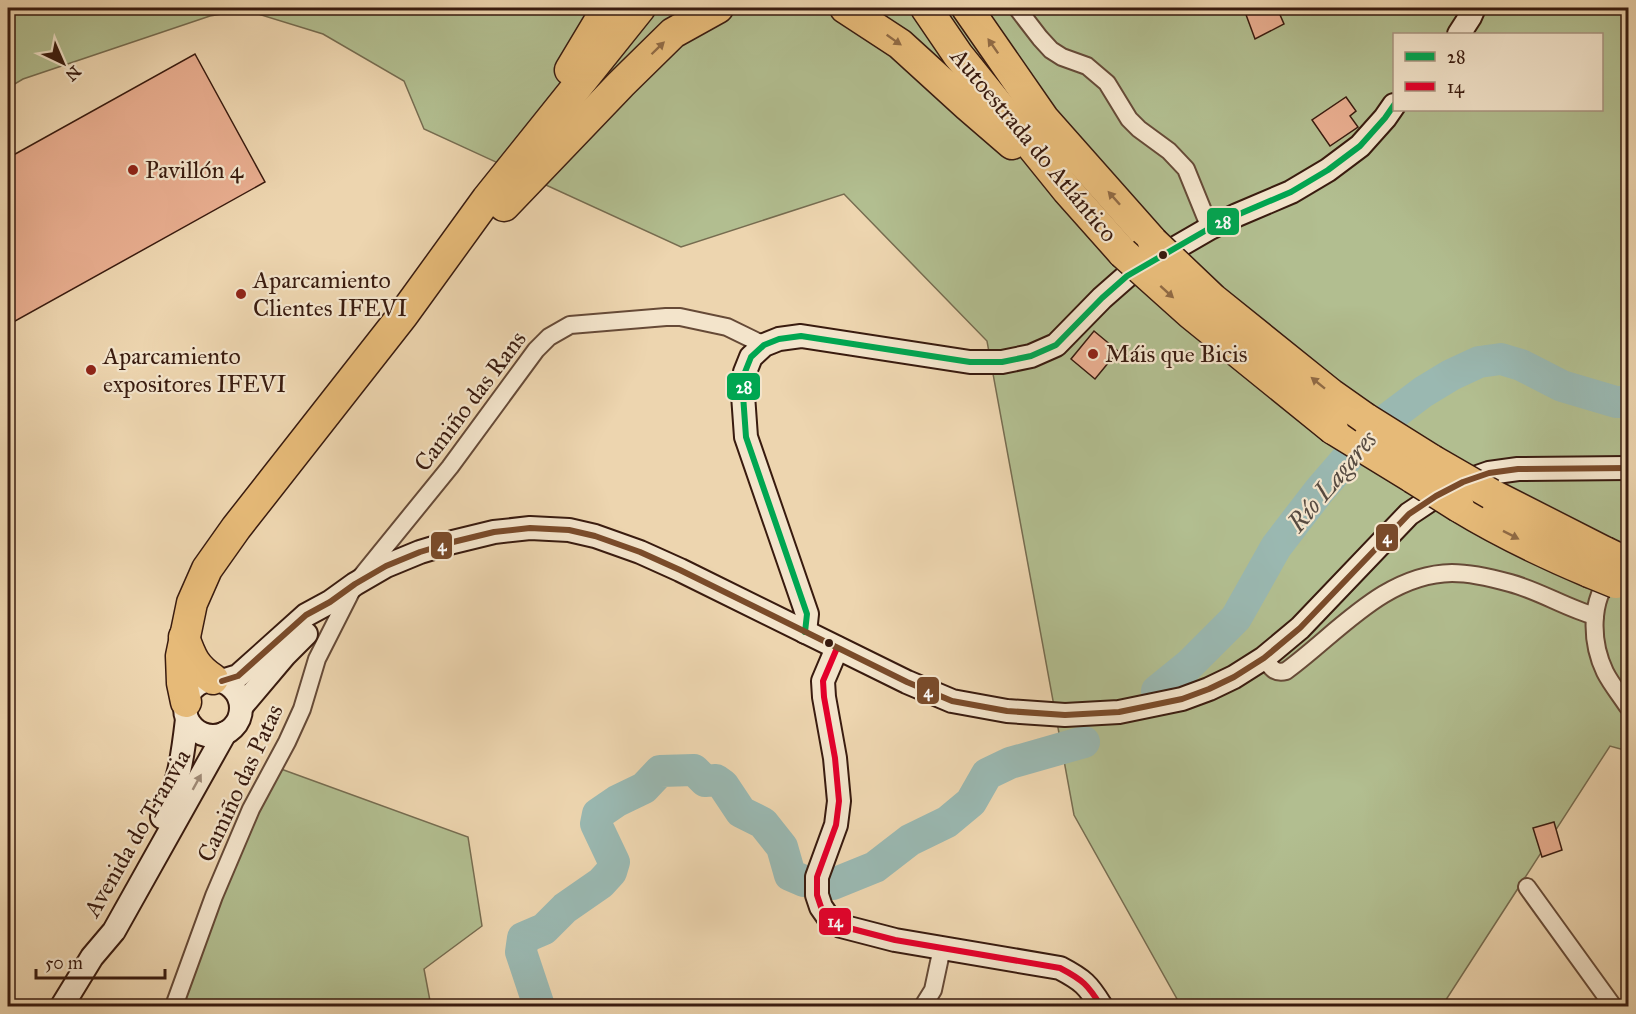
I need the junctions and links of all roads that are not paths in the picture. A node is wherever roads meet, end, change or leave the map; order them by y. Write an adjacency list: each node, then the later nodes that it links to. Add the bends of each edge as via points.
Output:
1 (606, 8): 14 (highway)
2 (640, 8): 14 (highway)
3 (661, 8): 12 (highway)
4 (718, 8): 12 (highway, one-way to 4, via 673,33)
5 (845, 8): 13 (highway, one-way to 13, via 900,44)
6 (926, 8): 13 (highway, Autoestrada do Atlántico, via 958,55)
7 (967, 8): 19 (highway, Autoestrada do Atlántico, one-way to 7, bridge, via 1365,418 1213,299 1153,242 1044,119)
8 (1017, 8): 15 (street, via 1051,50 1087,66 1107,83 1129,119 1186,169)
9 (1474, 8): 10 (main road)
10 (1460, 33)
11 (1393, 108): 15 (main road, via 1360,146 1328,170 1291,192)
12 (543, 165): 16 (highway)
13 (1068, 190): 19 (highway, Autoestrada do Atlántico, one-way to 19, bridge, via 1123,253 1191,314 1333,429 1478,519 1558,559)
14 (487, 199): 16 (highway)
15 (1210, 228): 17 (main road, via 1127,276 1056,345 1030,356 1002,362 970,362 801,336)
16 (403, 315): 24 (highway, via 207,569 192,603)
17 (764, 345): 20 (street, Camiño das Rans, via 727,327 680,317 570,325 558,331 536,350 450,467); 23 (main road, via 751,357 745,372 746,436 807,614)
18 (1629, 468): 26 (main road, via 1489,473 1436,496 1409,514 1300,628)
19 (1613, 574): 22 (street)
20 (355, 584): 21 (main road); 23 (main road, via 387,566 453,542 530,528 569,530 640,552); 36 (street, Camiño das Patas, via 317,659 292,731 246,819)
21 (330, 602): 27 (main road, via 306,615 237,676); 28 (main road, via 315,625)
22 (1595, 616): 26 (street, via 1511,583 1452,573 1425,576 1374,600 1286,671 1274,671); 29 (street, via 1596,648 1605,673)
23 (806, 632): 25 (main road)
24 (184, 637): 27 (highway, via 200,670); 30 (highway, via 181,656)
25 (837, 648): 26 (main road, via 952,701 1007,711 1065,715 1119,712 1182,699 1234,677); 33 (main road, via 823,681 839,801 836,825 817,877 820,907 842,926)
26 (1264, 658)
27 (217, 680): 28 (main road, via 236,691); 30 (main road, via 195,686 189,693)
28 (241, 707): 31 (main road, via 237,722)
29 (1629, 707)
30 (186, 710): 31 (main road, via 192,727 199,732); 34 (main road, Avenida do Tranvia, via 182,762 171,799 103,925)
31 (225, 733): 34 (main road, Avenida do Tranvia, one-way to 31, via 114,931)
32 (1527, 887): 39 (street)
33 (942, 948): 37 (street, via 933,990); 38 (main road, via 1060,968 1090,988)
34 (92, 957): 35 (main road, Avenida do Tranvia)
35 (62, 1006)
36 (174, 1006)
37 (923, 1006)
38 (1101, 1006)
39 (1613, 1006)

